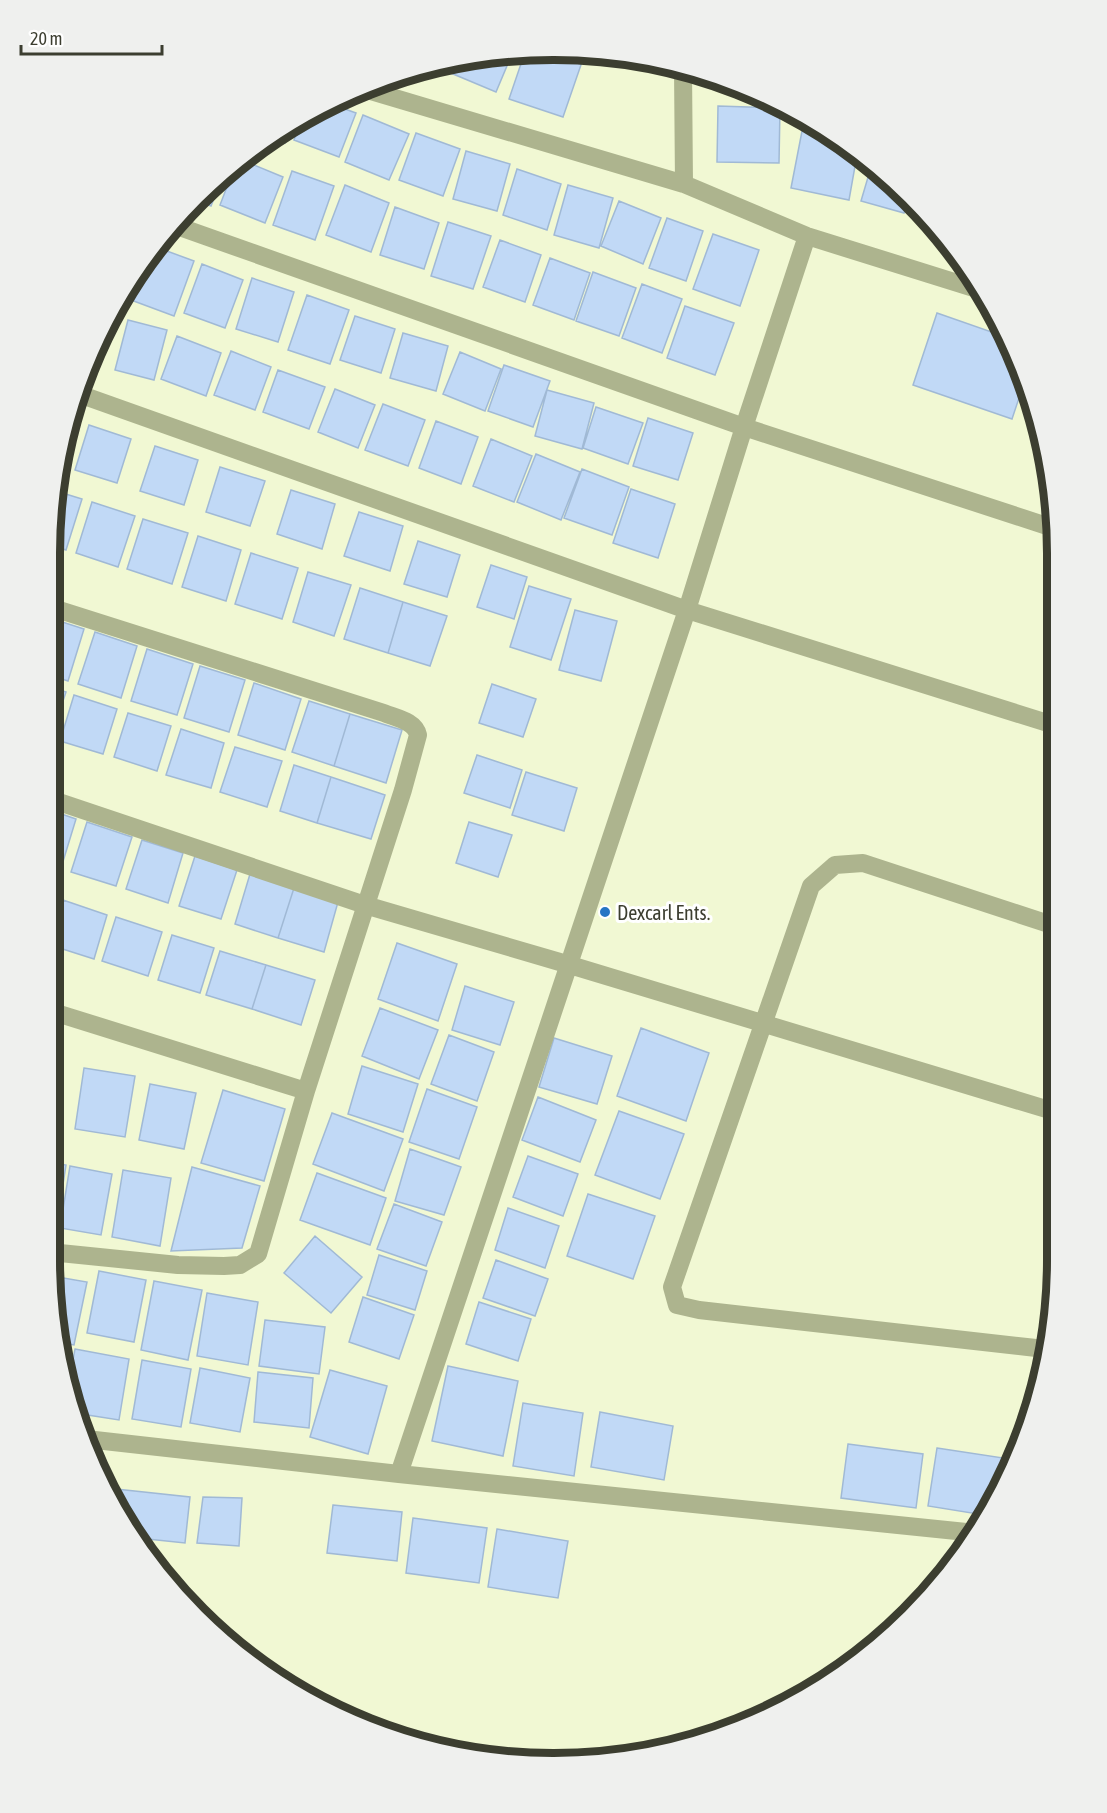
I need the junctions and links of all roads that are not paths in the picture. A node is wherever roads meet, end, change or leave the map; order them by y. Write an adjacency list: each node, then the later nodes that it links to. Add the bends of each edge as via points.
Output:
1 (683, 78): 3 (street)
2 (378, 93): 3 (street)
3 (684, 184): 5 (street)
4 (182, 228): 8 (street)
5 (807, 236): 6 (street); 8 (street)
6 (969, 286)
7 (86, 397): 11 (street)
8 (744, 427): 9 (street); 11 (street)
9 (1046, 526)
10 (60, 610): 14 (street, via 413,724 418,735)
11 (687, 610): 12 (street); 16 (street)
12 (1047, 723)
13 (60, 802): 14 (street)
14 (365, 905): 16 (street); 19 (street)
15 (1047, 923): 18 (street, via 863,863 835,865 811,886)
16 (570, 965): 18 (street); 24 (street)
17 (60, 1014): 19 (street)
18 (763, 1023): 20 (street); 22 (street, via 672,1287 677,1305)
19 (306, 1091): 21 (street, via 258,1254 240,1264 224,1266)
20 (1047, 1109)
21 (60, 1253)
22 (1039, 1347)
23 (95, 1440): 24 (street)
24 (399, 1474): 25 (street)
25 (965, 1532)

